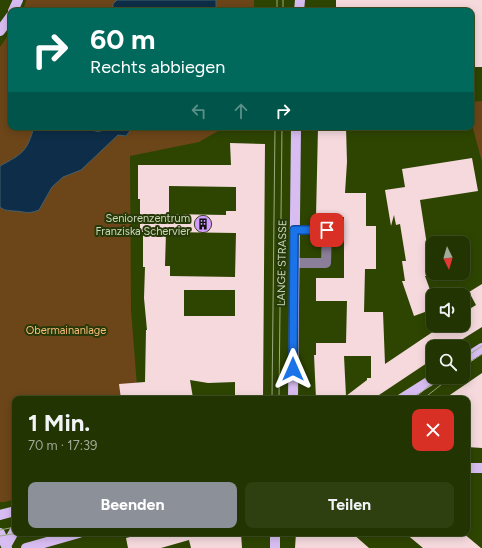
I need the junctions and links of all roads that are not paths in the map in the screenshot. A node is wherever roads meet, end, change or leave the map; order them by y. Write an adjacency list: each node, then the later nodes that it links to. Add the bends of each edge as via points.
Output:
1 (8, 20): 2 (main road)
2 (0, 31)
3 (296, 130): 4 (main road, LANGE STRASSE)
4 (294, 230): 5 (main road, LANGE STRASSE); 5 (lane, via 327,230 326,263)
5 (294, 263): 9 (main road, LANGE STRASSE)
6 (482, 348): 7 (main road)
7 (470, 356)
8 (426, 383): 10 (main road)
9 (292, 396)
10 (406, 396)
11 (470, 468): 12 (main road)
12 (482, 468)
13 (12, 512): 14 (main road)
14 (0, 515)
15 (0, 533): 19 (main road)
16 (12, 536): 19 (main road)
17 (68, 536): 20 (main road)
18 (275, 536): 21 (main road)
19 (7, 547)
20 (26, 548)
21 (275, 548)

